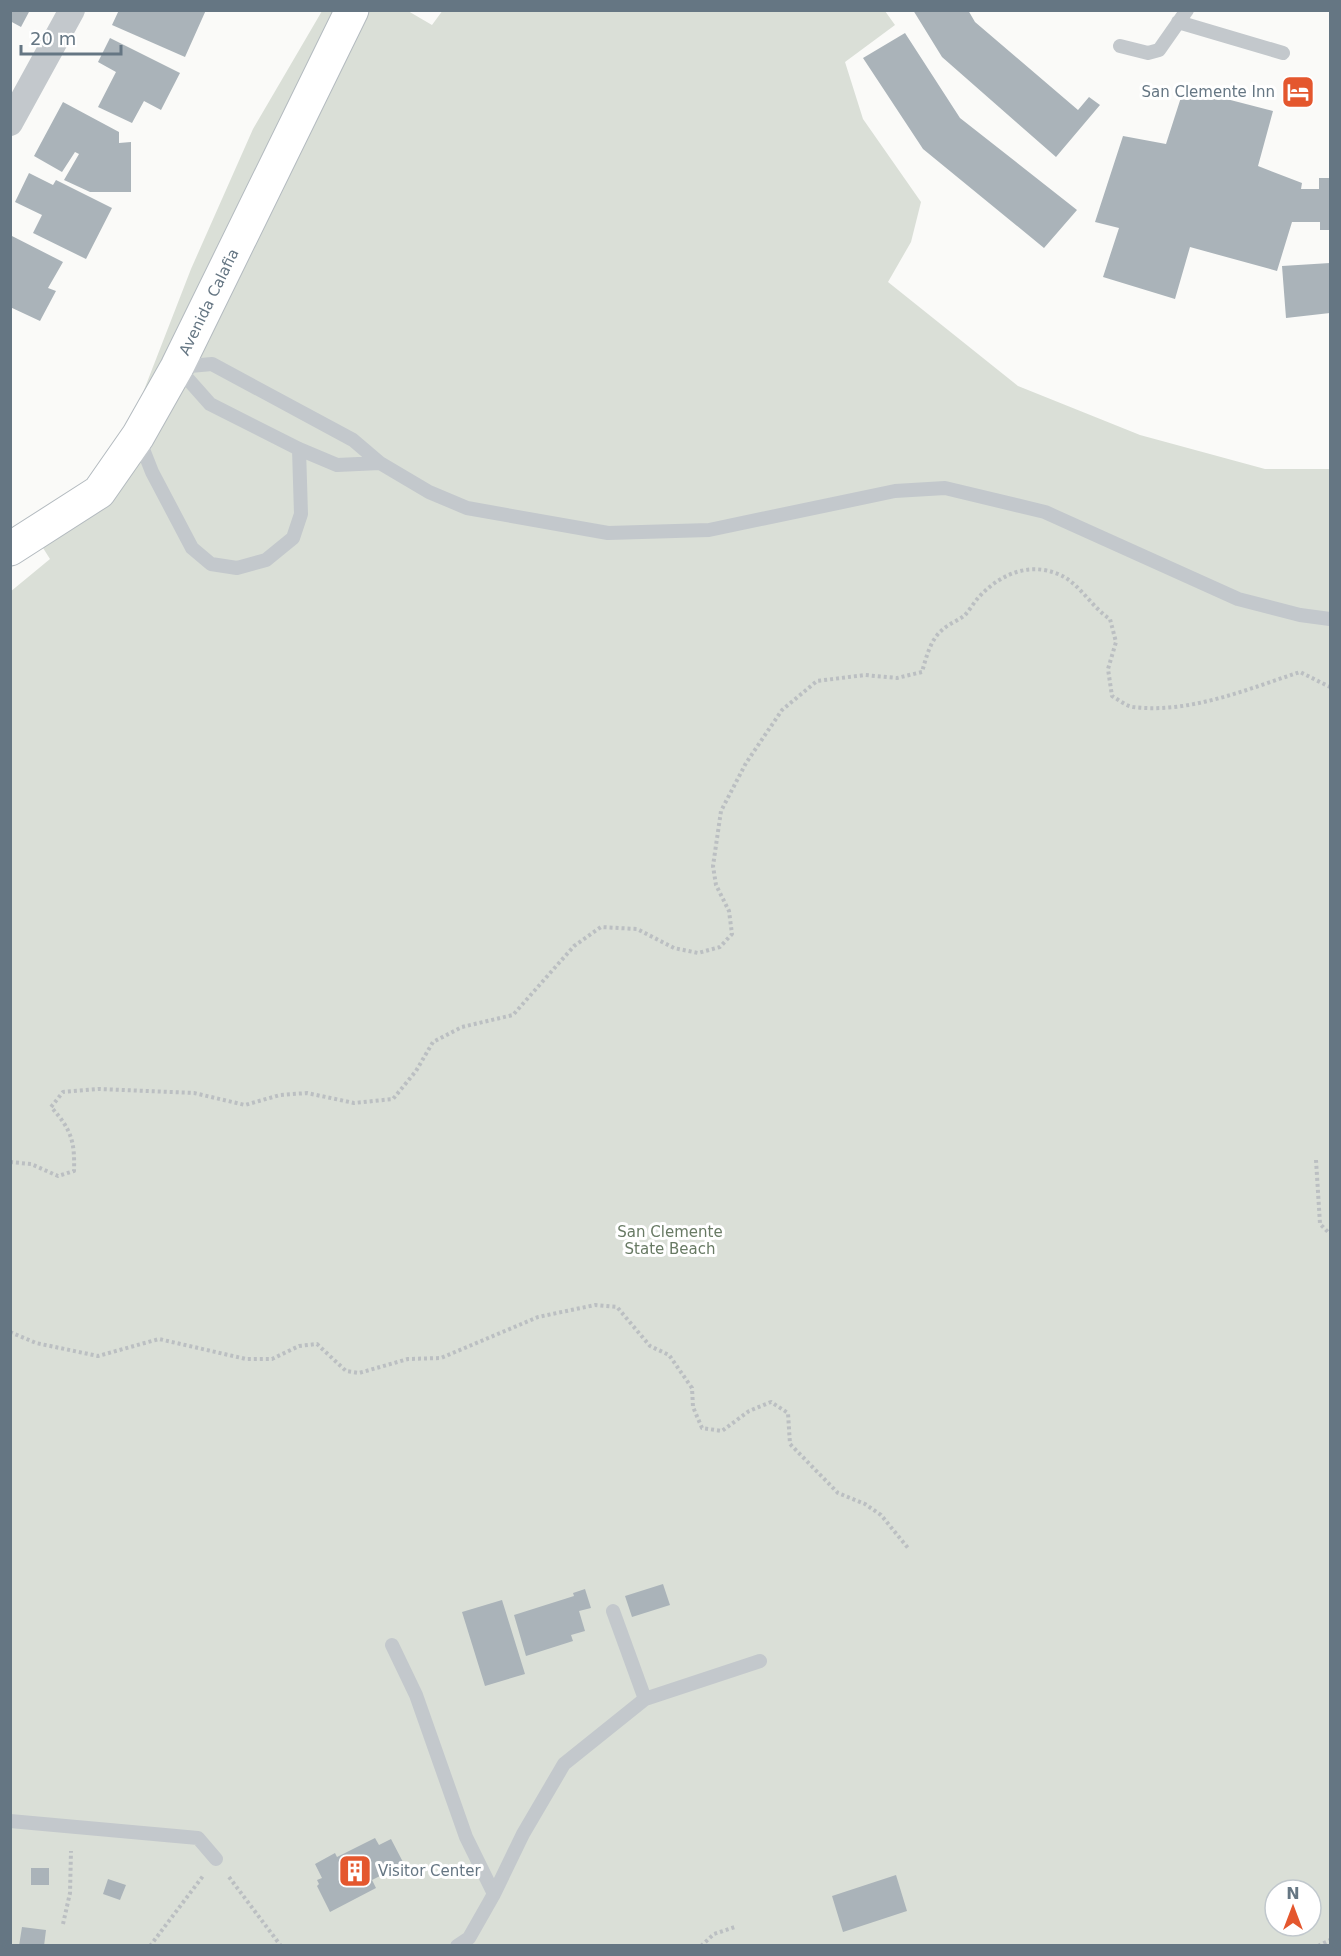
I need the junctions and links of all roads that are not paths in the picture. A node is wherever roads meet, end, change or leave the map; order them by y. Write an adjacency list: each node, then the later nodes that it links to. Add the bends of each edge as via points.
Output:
1 (72, 10): 7 (street)
2 (352, 10): 8 (street, Avenida Calafia)
3 (1187, 10): 4 (lane)
4 (1178, 22): 5 (lane, via 1159,50 1148,53); 6 (lane)
5 (1120, 46)
6 (1283, 53)
7 (10, 123)
8 (177, 368): 9 (street, Avenida Calafia); 10 (lane, via 210,404); 11 (lane, via 212,364 353,440)
9 (138, 436): 10 (lane, via 152,472 192,548 211,564 237,568 266,560 293,538 301,514); 12 (street, Avenida Calafia, via 99,492)
10 (299, 449): 11 (lane, via 337,465)
11 (380, 464): 13 (lane, via 467,508 608,533 709,530 895,491 945,488 1045,512 1238,599)
12 (10, 549)
13 (1330, 619)
14 (613, 1611): 17 (lane)
15 (392, 1645): 20 (lane, via 416,1695 466,1837)
16 (760, 1661): 17 (lane)
17 (645, 1699): 20 (lane, via 564,1764)
18 (10, 1821): 19 (lane, via 198,1838)
19 (216, 1859)
20 (494, 1894): 21 (lane, via 469,1938)
21 (457, 1946)

